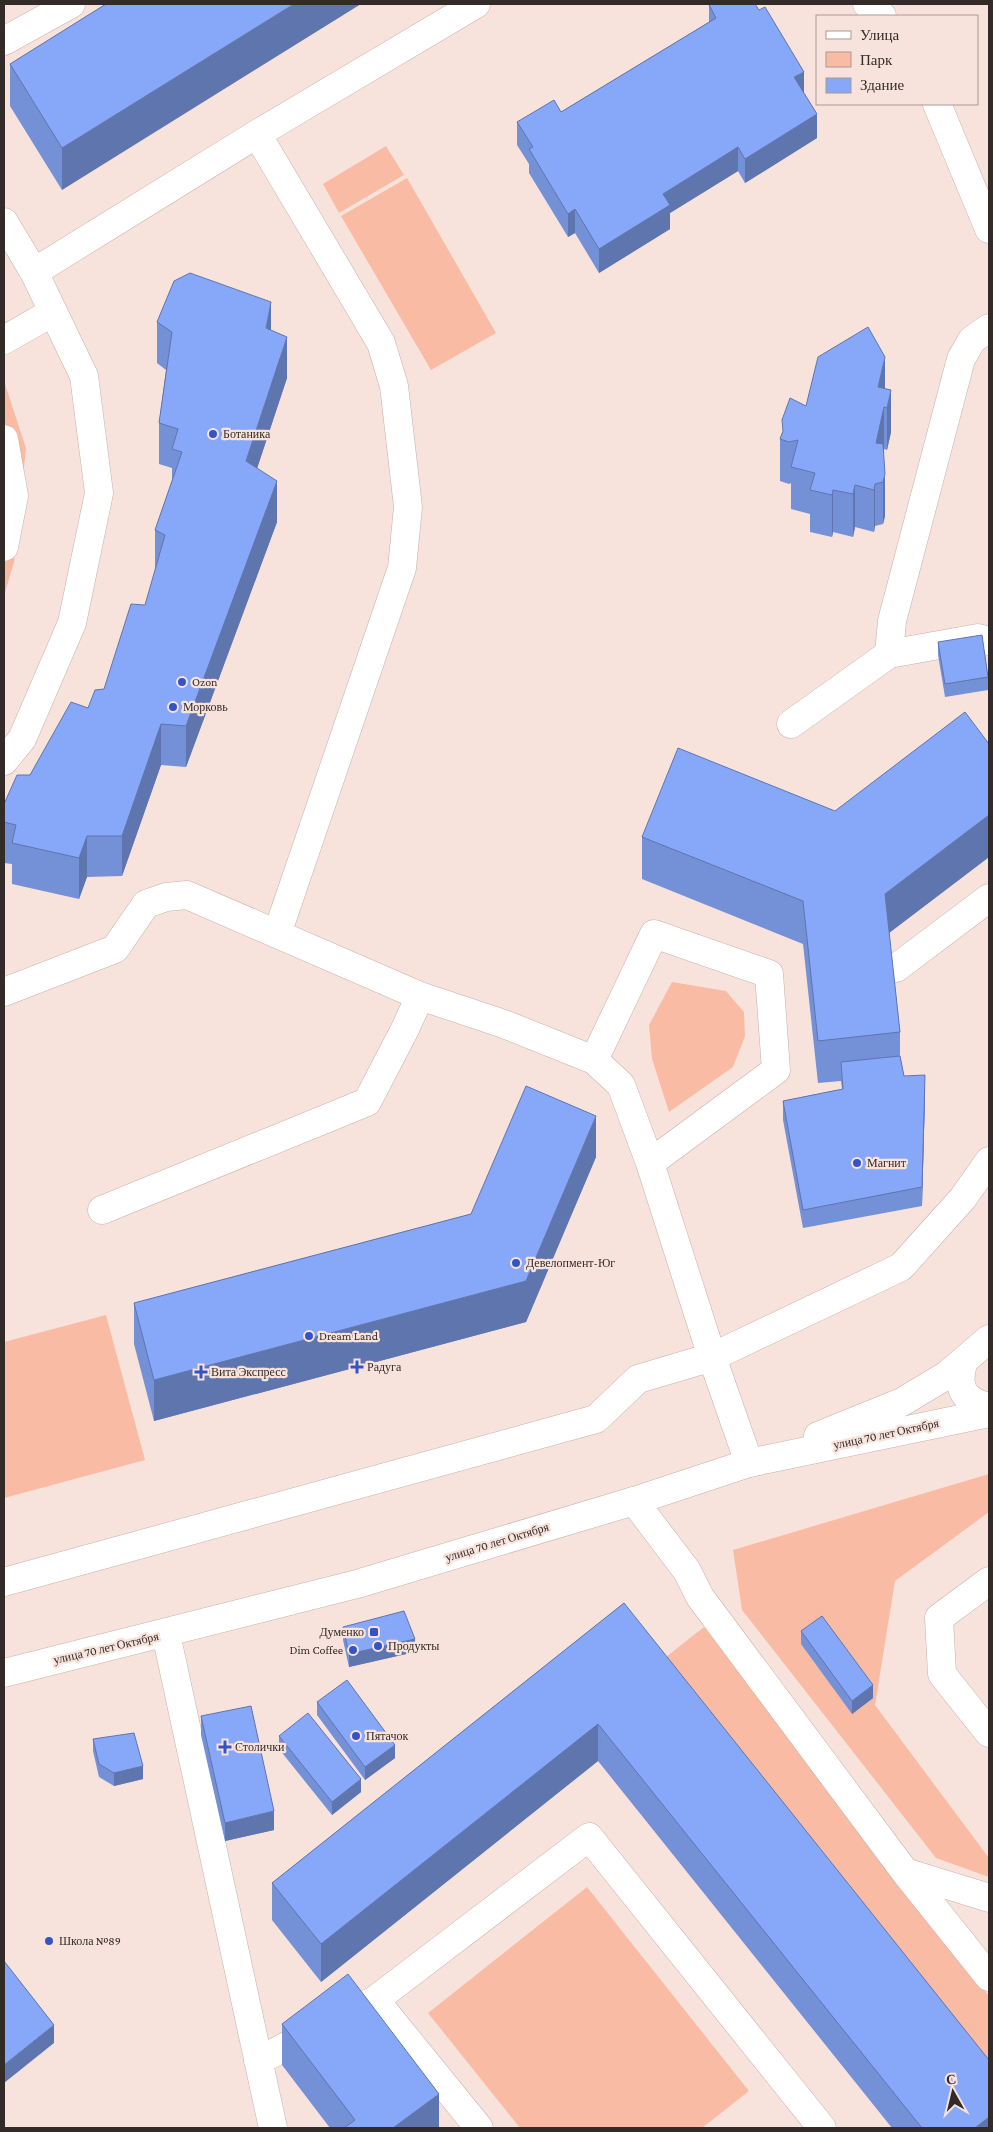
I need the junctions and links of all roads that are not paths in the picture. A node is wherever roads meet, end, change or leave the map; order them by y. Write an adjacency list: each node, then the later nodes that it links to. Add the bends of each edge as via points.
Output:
1 (476, 4): 7 (main road)
2 (867, 4): 4 (main road)
3 (65, 5): 5 (main road)
4 (881, 15)
5 (4, 41)
6 (937, 105): 9 (main road)
7 (257, 134): 10 (main road); 21 (main road, via 381,343 394,386 408,507 402,568)
8 (4, 222): 10 (main road)
9 (989, 229)
10 (34, 272): 11 (main road)
11 (53, 312): 13 (main road); 19 (main road, via 84,376 99,493 72,623 22,739)
12 (989, 328): 17 (main road, via 972,340 961,359 892,621)
13 (4, 340)
14 (4, 439): 15 (main road, via 14,496)
15 (4, 547)
16 (989, 641): 17 (main road, via 978,638)
17 (889, 654): 18 (main road)
18 (791, 724)
19 (4, 761)
20 (989, 898): 22 (main road)
21 (277, 934): 23 (main road, via 187,895 166,897 146,904 116,949); 24 (main road)
22 (896, 968)
23 (4, 992)
24 (420, 996): 25 (main road, via 504,1024); 28 (main road, via 367,1102)
25 (594, 1060): 27 (main road, via 620,1085); 27 (main road, via 654,934 769,974 776,1070)
26 (989, 1161): 30 (main road, via 963,1198 901,1267)
27 (650, 1162): 30 (main road)
28 (102, 1210)
29 (989, 1339): 31 (main road)
30 (712, 1357): 34 (main road); 37 (main road, via 638,1379 596,1419)
31 (963, 1363): 32 (main road, via 960,1373 962,1390 967,1398); 34 (main road, via 902,1402)
32 (989, 1407)
33 (989, 1413): 34 (main road, улица 70 лет Октября)
34 (749, 1463): 35 (main road, улица 70 лет Октября)
35 (634, 1501): 38 (main road, улица 70 лет Октября, via 357,1584); 41 (main road, via 687,1571 700,1597)
36 (989, 1581): 40 (main road, via 939,1618 942,1674)
37 (4, 1582)
38 (166, 1634): 39 (main road, улица 70 лет Октября); 45 (main road)
39 (4, 1673)
40 (989, 1733)
41 (905, 1872): 42 (main road); 43 (main road)
42 (989, 1898)
43 (989, 1977)
44 (375, 2000): 45 (main road); 47 (main road); 48 (main road, via 589,1837)
45 (258, 2061): 46 (main road)
46 (272, 2128)
47 (479, 2128)
48 (822, 2128)

